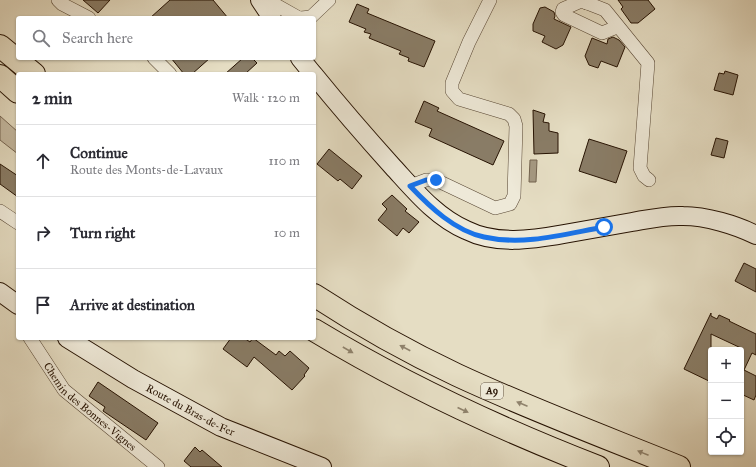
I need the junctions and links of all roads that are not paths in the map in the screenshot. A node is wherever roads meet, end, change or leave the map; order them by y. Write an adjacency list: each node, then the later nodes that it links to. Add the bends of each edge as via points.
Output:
1 (58, 0): 7 (street)
2 (260, 0): 8 (street)
3 (267, 0): 9 (street)
4 (329, 0): 10 (street)
5 (490, 0): 30 (street, via 469,42 452,83 452,91 459,99 509,114 514,119 514,196 510,204 495,208 436,180 426,180)
6 (588, 2): 11 (street, via 605,10); 11 (street, via 581,1 563,9 562,12 602,33)
7 (85, 16)
8 (271, 16)
9 (296, 16)
10 (312, 16)
11 (617, 27): 29 (street, via 648,63 640,168)
12 (0, 31): 14 (highway)
13 (0, 46): 15 (highway)
14 (16, 47)
15 (16, 59)
16 (17, 60): 20 (highway)
17 (29, 60): 21 (highway)
18 (156, 60): 22 (street)
19 (302, 60): 23 (street)
20 (32, 72)
21 (40, 72)
22 (168, 72)
23 (311, 72)
24 (0, 76): 26 (highway)
25 (316, 79): 30 (street)
26 (16, 90)
27 (0, 95): 28 (highway)
28 (16, 107)
29 (649, 180)
30 (410, 186): 33 (street, via 426,204 448,220 484,237 542,239 656,218 683,216 731,225)
31 (0, 211): 32 (street)
32 (16, 222)
33 (756, 235)
34 (0, 292): 36 (street)
35 (316, 297): 43 (highway, A9, one-way to 35, via 519,403 457,375 390,341)
36 (16, 304)
37 (316, 331): 42 (highway, one-way to 42, via 370,363 462,410)
38 (31, 340): 40 (street, Chemin des Bonnes-Vignes, via 64,390)
39 (70, 340): 41 (street, Route du Bras-de-Fer, via 133,380 221,426)
40 (158, 467)
41 (322, 467)
42 (598, 467)
43 (679, 467)

